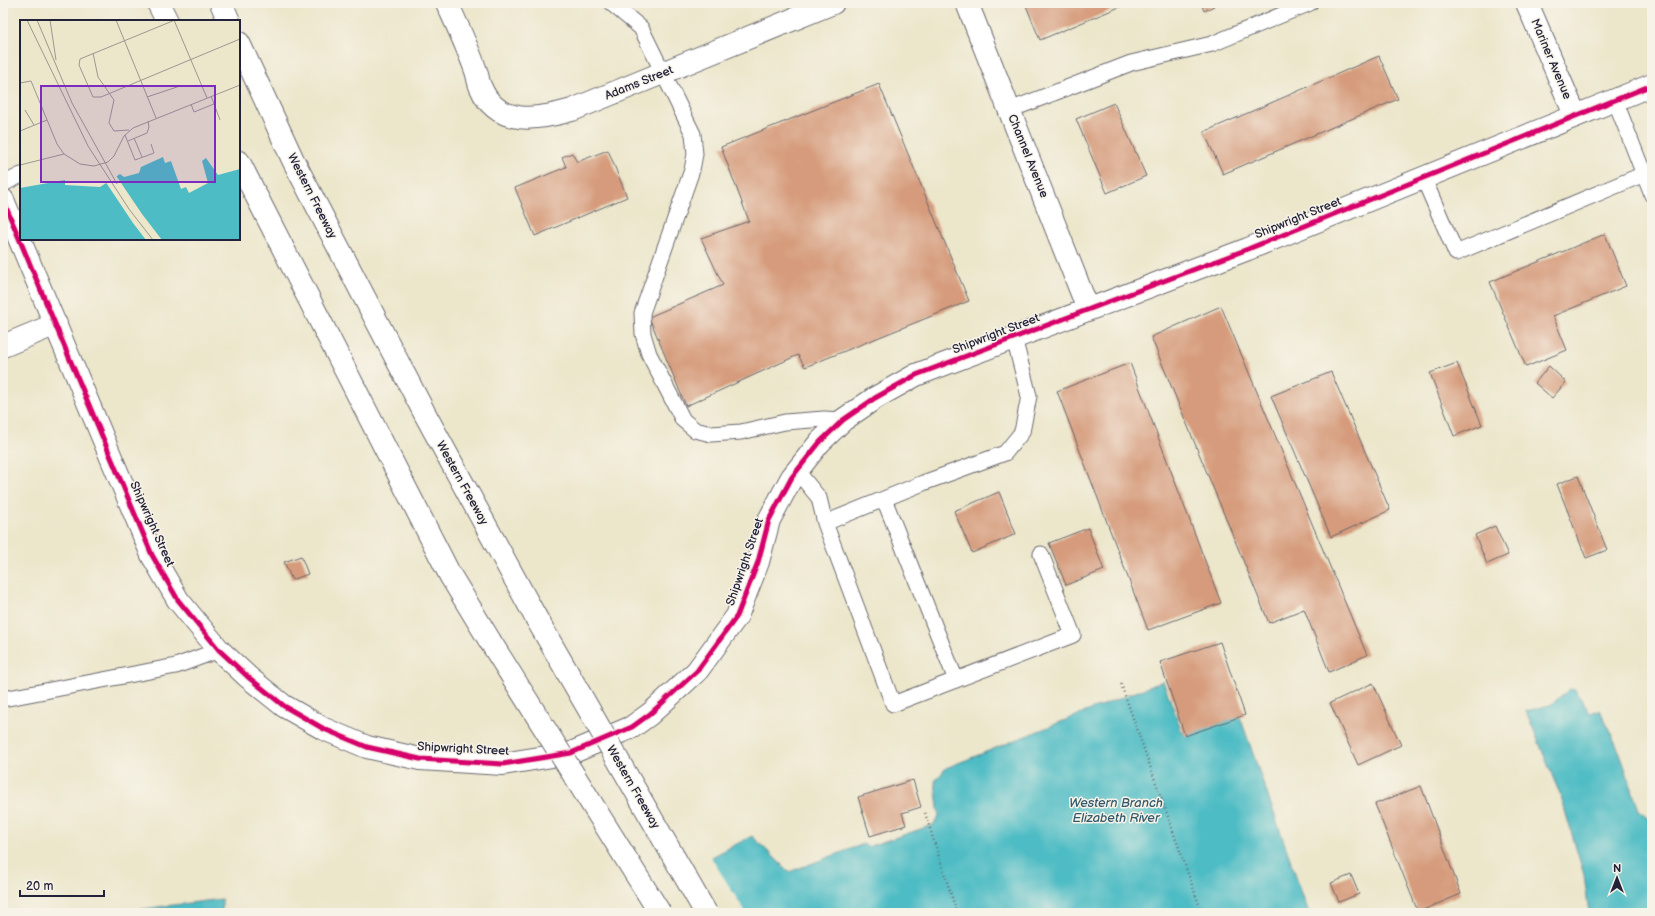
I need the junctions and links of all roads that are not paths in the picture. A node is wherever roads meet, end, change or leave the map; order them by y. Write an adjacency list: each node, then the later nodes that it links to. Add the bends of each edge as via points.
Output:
1 (158, 3): 9 (main road)
2 (221, 3): 10 (main road)
3 (447, 3): 12 (main road, Adams Street, via 481,88 491,104 506,114 524,119 547,117 572,110)
4 (612, 3): 12 (lane, via 641,28)
5 (833, 3): 12 (main road, Adams Street)
6 (967, 3): 15 (main road, Channel Avenue)
7 (1310, 3): 15 (lane, via 1212,44 1131,63)
8 (1527, 3): 16 (main road, Mariner Avenue)
9 (166, 20)
10 (229, 20)
11 (240, 45): 39 (main road, Western Freeway, bridge, via 297,167 424,414 535,616)
12 (664, 73): 30 (lane, via 693,134 695,154 692,170 642,313 643,334 649,354 683,420 695,430 711,434 741,432 784,422)
13 (1652, 85): 14 (main road, Shipwright Street)
14 (1615, 100): 16 (main road, Shipwright Street); 18 (lane)
15 (1010, 110): 26 (main road, Channel Avenue)
16 (1575, 115): 20 (main road, Shipwright Street)
17 (240, 164): 38 (main road, bridge, via 450,575)
18 (1644, 174): 20 (lane, via 1456,253); 22 (lane)
19 (20, 176): 21 (lane)
20 (1424, 177): 26 (main road, Shipwright Street, via 1248,249)
21 (3, 184)
22 (1652, 195)
23 (3, 200): 25 (main road, Shipwright Street)
24 (20, 240): 27 (main road, Shipwright Street)
25 (20, 240)
26 (1088, 309): 28 (main road, Shipwright Street)
27 (56, 324): 29 (main road); 35 (main road, Shipwright Street, via 152,555 178,600)
28 (1014, 338): 30 (main road, Shipwright Street, via 916,375); 32 (lane, via 1029,396 1022,432 1005,453)
29 (3, 346)
30 (843, 420): 31 (main road, Shipwright Street, via 820,442)
31 (797, 471): 33 (lane, via 819,498); 35 (main road, Shipwright Street, via 769,520 758,562 737,616 697,671 632,727 571,753 503,764 420,759 367,747 324,729 284,706)
32 (884, 499): 33 (lane); 36 (lane)
33 (825, 523): 36 (lane, via 893,704)
34 (1041, 554): 36 (lane, via 1073,635)
35 (219, 650): 37 (lane, via 176,666)
36 (956, 680)
37 (3, 698)
38 (660, 913)
39 (706, 913)

